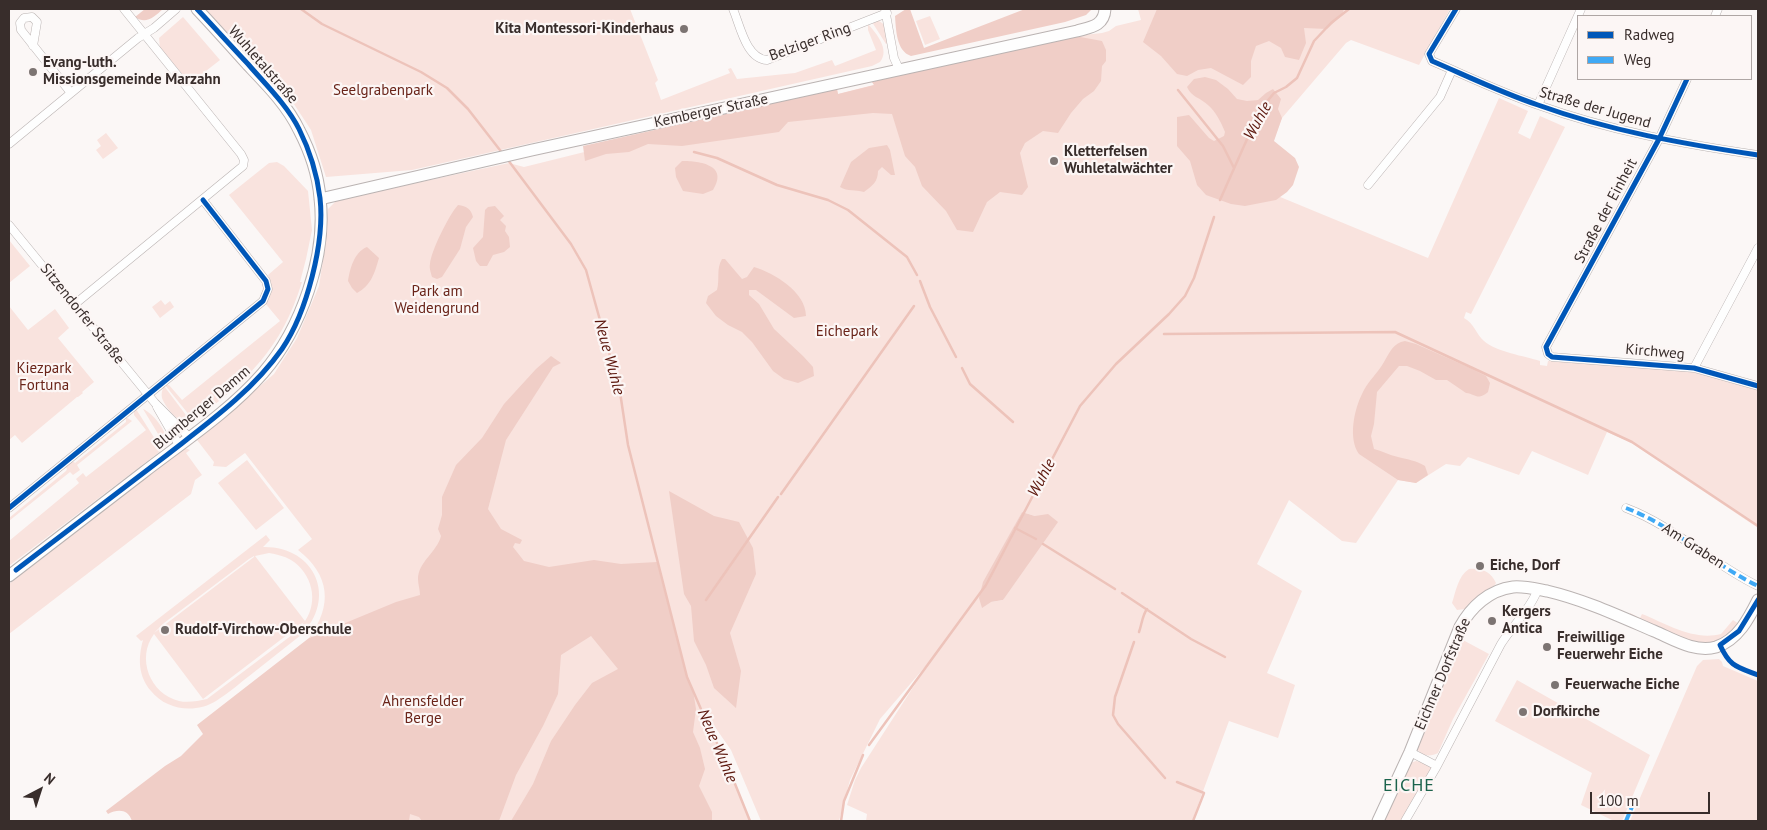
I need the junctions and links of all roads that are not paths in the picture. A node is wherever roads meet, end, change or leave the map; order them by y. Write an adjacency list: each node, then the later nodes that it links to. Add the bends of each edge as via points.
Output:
1 (124, 9): 9 (street)
2 (176, 9): 9 (street)
3 (197, 9): 20 (main road, Wuhletalstraße, via 291,116 308,150)
4 (733, 9): 7 (street, Belziger Ring, via 749,50 767,60)
5 (1106, 9): 11 (main road, Kemberger Straße, via 1104,18 1095,26)
6 (1456, 9): 12 (street, Straße der Jugend, via 1429,54 1432,61)
7 (886, 11): 11 (street, Belziger Ring)
8 (1577, 18): 15 (street)
9 (144, 34): 14 (street); 21 (street, via 243,158 243,166)
10 (33, 46): 14 (street)
11 (899, 69): 20 (main road, Kemberger Straße)
12 (1452, 70): 15 (street, Straße der Jugend); 19 (street, via 1440,97)
13 (1686, 80): 16 (street, Straße der Einheit)
14 (71, 93): 17 (street)
15 (1538, 105): 16 (street, Straße der Jugend)
16 (1659, 140): 18 (street, Straße der Jugend); 25 (street, Straße der Einheit, via 1546,347)
17 (9, 144)
18 (1758, 155)
19 (1368, 185)
20 (320, 199): 30 (main road, Blumberger Damm, via 312,280 298,320 283,348 248,389)
21 (203, 200): 24 (street); 28 (street, via 266,281 268,289 263,301)
22 (9, 225): 24 (street, Sitzendorfer Straße)
23 (1758, 248): 26 (street)
24 (75, 304): 28 (street, Sitzendorfer Straße)
25 (1548, 354): 26 (street, Kirchweg, via 1552,357)
26 (1694, 368): 27 (street, Kirchweg)
27 (1758, 386)
28 (147, 394): 29 (street, Sitzendorfer Straße); 32 (street)
29 (155, 403): 30 (street, Sitzendorfer Straße); 31 (street, Sitzendorfer Straße)
30 (189, 437): 31 (main road, Blumberger Damm)
31 (179, 445): 34 (main road, Blumberger Damm)
32 (9, 508)
33 (1626, 508): 35 (street, Am Graben, via 1646,516)
34 (9, 576)
35 (1758, 586)
36 (1538, 589): 37 (main road, Eichner Dorfstraße, via 1583,601 1690,646 1706,648 1720,645 1739,631); 38 (main road, Eichner Dorfstraße, via 1502,589 1487,596 1469,612); 39 (street, via 1501,644)
37 (1758, 600)
38 (1410, 752): 39 (street); 40 (main road, Eichner Dorfstraße)
39 (1437, 766): 41 (street)
40 (1378, 821)
41 (1405, 821)

